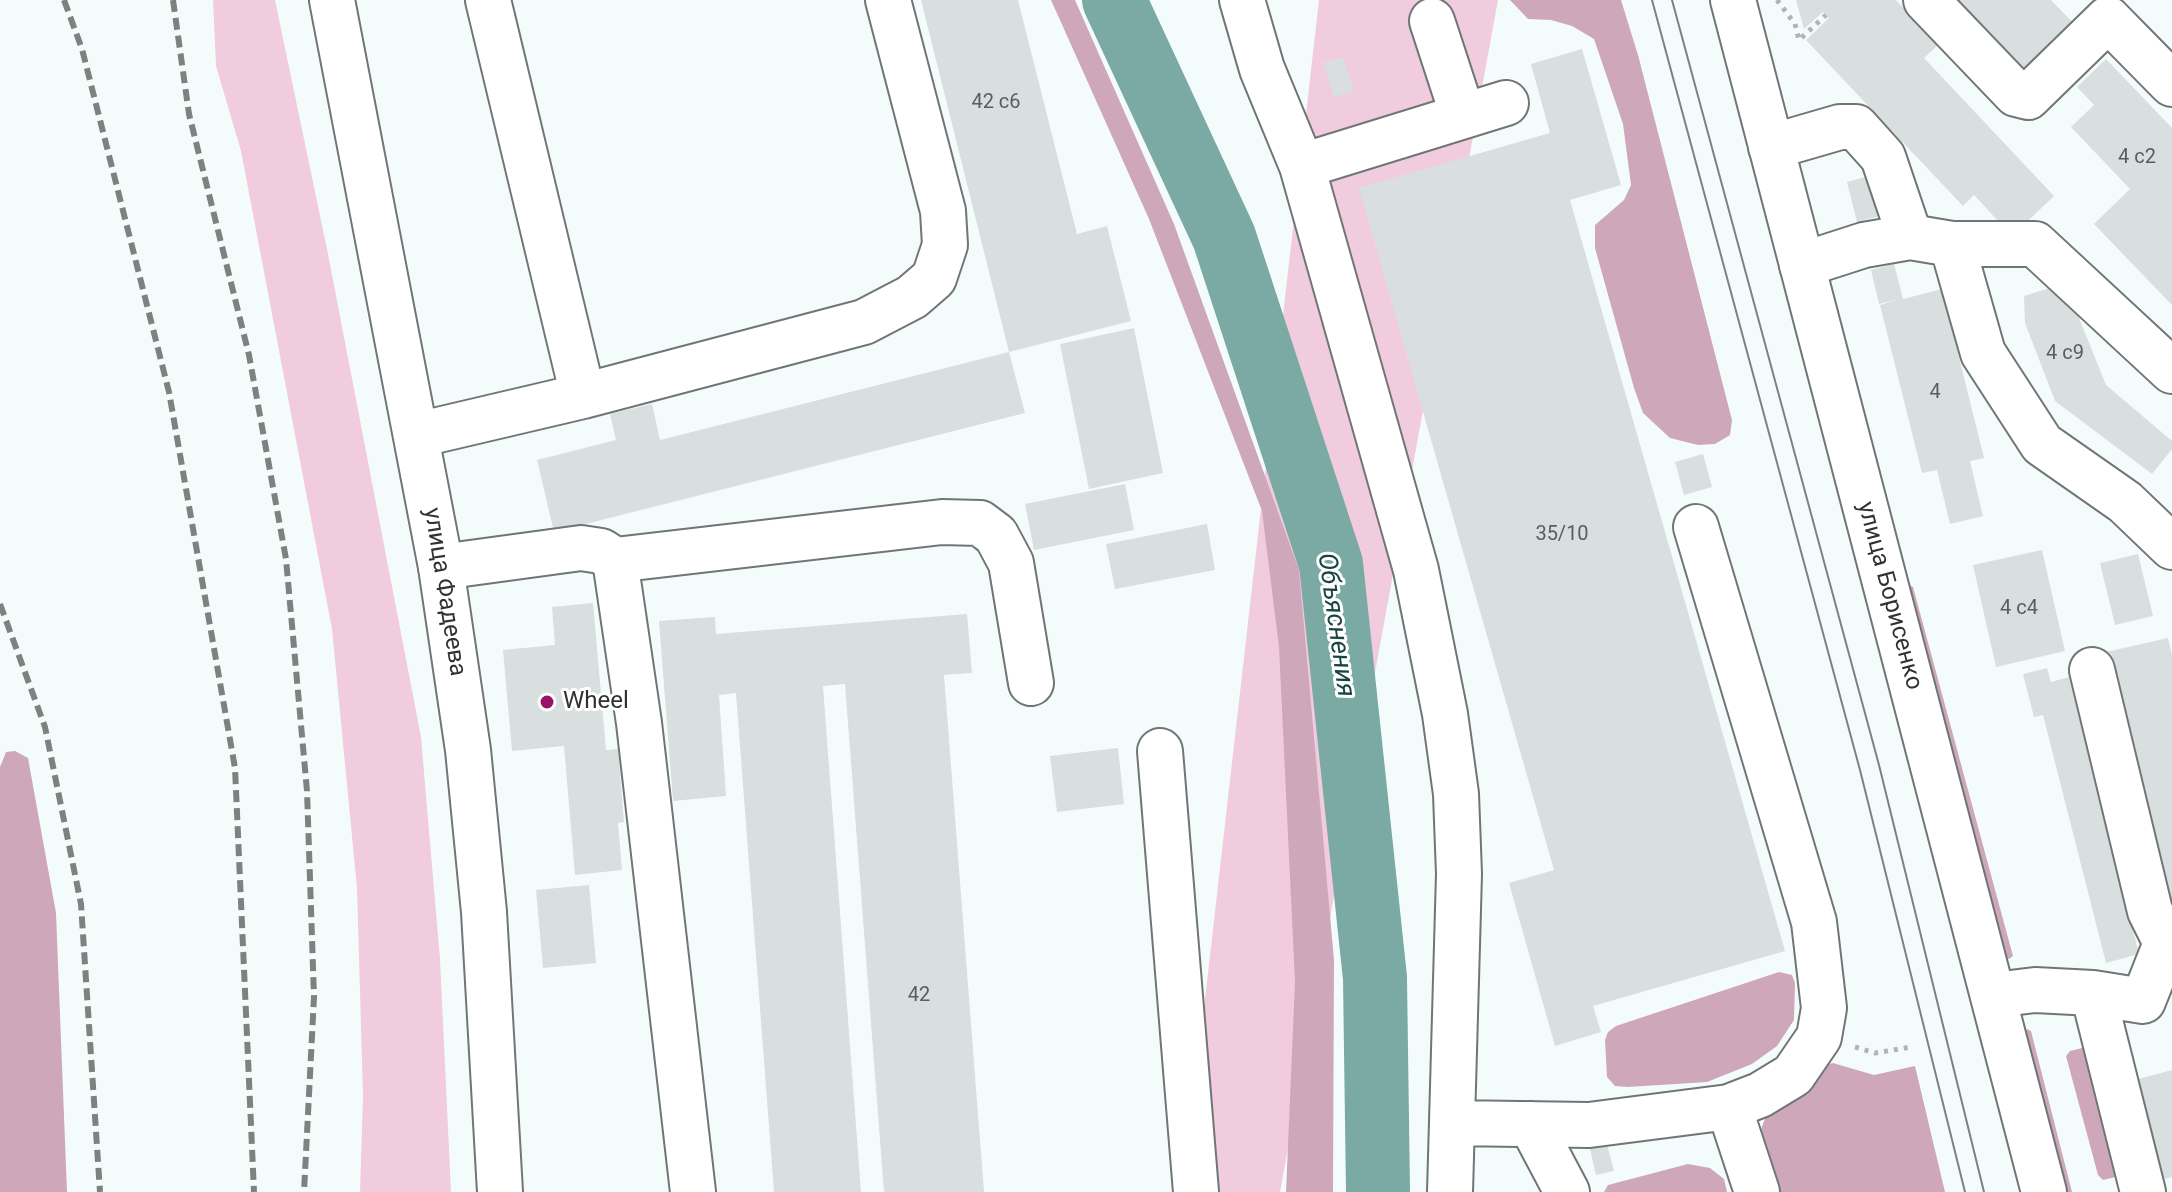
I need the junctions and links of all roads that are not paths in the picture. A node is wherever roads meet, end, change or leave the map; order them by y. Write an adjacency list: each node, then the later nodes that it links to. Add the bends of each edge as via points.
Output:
1 (332, 0): 18 (main road, улица Фадеева)
2 (488, 0): 17 (main road)
3 (888, 0): 17 (main road, via 943,211 945,245 934,278 912,297 864,322)
4 (1242, 0): 13 (main road, via 1262,69)
5 (1733, 0): 12 (main road, улица Борисенко)
6 (1926, 0): 7 (main road, via 2016,94 2028,97)
7 (2099, 9): 9 (main road)
8 (1432, 21): 11 (main road)
9 (2172, 84)
10 (1506, 103): 11 (main road)
11 (1463, 116): 13 (main road)
12 (1771, 147): 14 (main road, via 1856,127 1883,157); 15 (main road, улица Борисенко)
13 (1302, 166): 31 (main road, via 1416,570 1445,714 1459,874)
14 (1931, 241): 15 (main road, via 1864,245); 16 (main road, via 2035,244); 20 (main road, via 1983,353 2042,444 2125,502)
15 (1802, 265): 28 (main road, улица Борисенко)
16 (2172, 371)
17 (583, 396): 18 (main road)
18 (417, 435): 22 (main road, улица Фадеева)
19 (1696, 527): 30 (main road, via 1814,922 1824,1008 1819,1037 1793,1075)
20 (2172, 547)
21 (615, 560): 22 (main road, via 581,548); 24 (main road, via 942,522 980,523 996,535 1011,563); 34 (main road)
22 (441, 567): 33 (main road, улица Фадеева, via 468,750 484,912)
23 (2092, 670): 26 (main road, via 2150,911)
24 (1031, 683)
25 (1160, 751): 35 (main road)
26 (2169, 941): 29 (main road)
27 (2093, 993): 28 (main road, via 2035,990); 29 (main road); 40 (main road)
28 (1994, 995): 39 (main road, улица Борисенко)
29 (2157, 1002)
30 (1729, 1107): 32 (main road, via 1589,1125); 38 (main road)
31 (1452, 1123): 32 (main road); 36 (main road)
32 (1531, 1124): 37 (main road)
33 (500, 1192)
34 (693, 1192)
35 (1196, 1192)
36 (1450, 1192)
37 (1567, 1192)
38 (1757, 1192)
39 (2044, 1192)
40 (2143, 1192)

